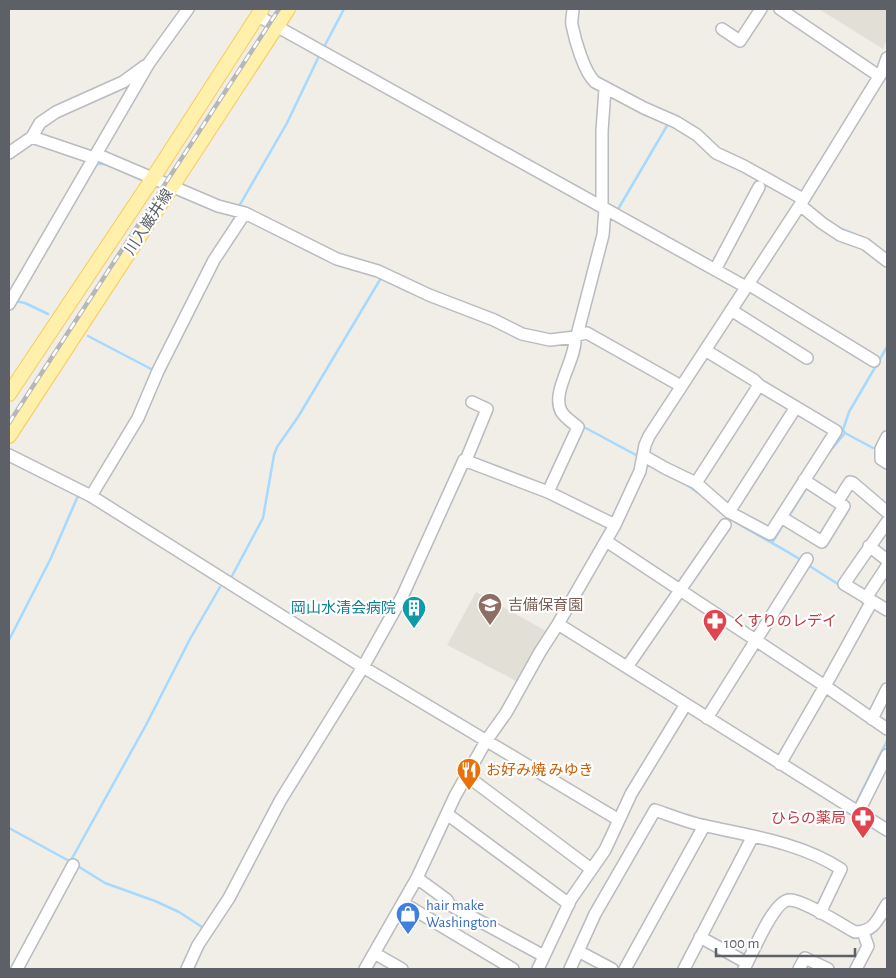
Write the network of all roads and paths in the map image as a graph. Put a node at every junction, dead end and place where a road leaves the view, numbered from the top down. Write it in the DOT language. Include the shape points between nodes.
graph roads {
  1 [pos="188,9"];
  2 [pos="288,9"];
  3 [pos="573,9"];
  4 [pos="761,9"];
  5 [pos="780,9"];
  6 [pos="260,12"];
  7 [pos="276,27"];
  8 [pos="722,29"];
  9 [pos="887,58"];
  10 [pos="149,63"];
  11 [pos="883,75"];
  12 [pos="605,91"];
  13 [pos="32,137"];
  14 [pos="9,153"];
  15 [pos="95,156"];
  16 [pos="153,178"];
  17 [pos="173,186"];
  18 [pos="759,187"];
  19 [pos="802,202"];
  20 [pos="609,211"];
  21 [pos="241,213"];
  22 [pos="887,261"];
  23 [pos="715,270"];
  24 [pos="747,286"];
  25 [pos="9,304"];
  26 [pos="731,310"];
  27 [pos="577,337"];
  28 [pos="705,350"];
  29 [pos="807,358"];
  30 [pos="874,361"];
  31 [pos="759,385"];
  32 [pos="681,386"];
  33 [pos="9,394"];
  34 [pos="472,402"];
  35 [pos="796,407"];
  36 [pos="9,436"];
  37 [pos="887,437"];
  38 [pos="9,455"];
  39 [pos="644,456"];
  40 [pos="466,460"];
  41 [pos="887,463"];
  42 [pos="808,482"];
  43 [pos="696,483"];
  44 [pos="548,492"];
  45 [pos="86,493"];
  46 [pos="838,501"];
  47 [pos="729,512"];
  48 [pos="887,512"];
  49 [pos="785,519"];
  50 [pos="887,522"];
  51 [pos="615,525"];
  52 [pos="725,525"];
  53 [pos="606,541"];
  54 [pos="870,546"];
  55 [pos="887,560"];
  56 [pos="805,561"];
  57 [pos="887,566"];
  58 [pos="680,590"];
  59 [pos="869,600"];
  60 [pos="887,610"];
  61 [pos="558,624"];
  62 [pos="755,640"];
  63 [pos="363,667"];
  64 [pos="627,667"];
  65 [pos="825,686"];
  66 [pos="887,690"];
  67 [pos="686,704"];
  68 [pos="707,718"];
  69 [pos="872,718"];
  70 [pos="887,729"];
  71 [pos="486,741"];
  72 [pos="887,755"];
  73 [pos="780,764"];
  74 [pos="467,776"];
  75 [pos="858,812"];
  76 [pos="447,814"];
  77 [pos="619,820"];
  78 [pos="704,826"];
  79 [pos="887,830"];
  80 [pos="753,836"];
  81 [pos="73,865"];
  82 [pos="591,869"];
  83 [pos="417,878"];
  84 [pos="403,903"];
  85 [pos="569,904"];
  86 [pos="887,904"];
  87 [pos="820,913"];
  88 [pos="863,932"];
  89 [pos="700,937"];
  90 [pos="578,951"];
  91 [pos="374,953"];
  92 [pos="544,956"];
  93 [pos="746,966"];
  94 [pos="17,969"];
  95 [pos="187,969"];
  96 [pos="365,969"];
  97 [pos="402,969"];
  98 [pos="512,969"];
  99 [pos="538,969"];
  100 [pos="570,969"];
  101 [pos="612,969"];
  102 [pos="625,969"];
  103 [pos="684,969"];
  104 [pos="799,969"];
  105 [pos="828,969"];
  106 [pos="856,969"];
  1 -- 10 [label="street"];
  2 -- 7 [label="main road, 川入巌井線"];
  3 -- 12 [label="street" via="572,24 585,69"];
  4 -- 8 [label="street" via="740,41"];
  5 -- 11 [label="street"];
  6 -- 7 [label="street"];
  6 -- 16 [label="main road, 川入巌井線"];
  7 -- 17 [label="main road, 川入巌井線"];
  7 -- 20 [label="street"];
  9 -- 11 [label="street"];
  10 -- 13 [label="street" via="123,82 56,112 40,123"];
  10 -- 15 [label="street"];
  11 -- 19 [label="street"];
  12 -- 19 [label="street" via="676,122 697,135 716,153 744,166"];
  12 -- 20 [label="street" via="602,131"];
  13 -- 14 [label="street"];
  13 -- 15 [label="street"];
  15 -- 16 [label="street"];
  15 -- 25 [label="street"];
  16 -- 17 [label="street"];
  16 -- 33 [label="main road, 川入巌井線"];
  17 -- 21 [label="street"];
  17 -- 36 [label="main road, 川入巌井線"];
  18 -- 23 [label="street"];
  19 -- 22 [label="street" via="840,235 865,244"];
  19 -- 24 [label="street"];
  20 -- 23 [label="street"];
  20 -- 27 [label="street"];
  21 -- 27 [label="street" via="337,259 378,271 522,334 550,340"];
  21 -- 45 [label="street" via="214,260 138,418"];
  23 -- 24 [label="street"];
  24 -- 26 [label="street"];
  24 -- 30 [label="street"];
  26 -- 28 [label="street"];
  26 -- 29 [label="street"];
  27 -- 32 [label="street" via="587,333"];
  27 -- 44 [label="street" via="559,403 561,412 578,427"];
  28 -- 31 [label="street"];
  28 -- 32 [label="street"];
  31 -- 35 [label="street"];
  31 -- 43 [label="street"];
  32 -- 39 [label="street" via="649,436"];
  34 -- 40 [label="street" via="487,409"];
  35 -- 42 [label="street" via="836,431"];
  35 -- 47 [label="street"];
  37 -- 41 [label="street" via="880,449 880,459"];
  38 -- 45 [label="street"];
  39 -- 43 [label="street"];
  39 -- 51 [label="street"];
  40 -- 44 [label="street"];
  40 -- 63 [label="street" via="402,597"];
  42 -- 46 [label="street"];
  42 -- 49 [label="street"];
  43 -- 47 [label="street"];
  44 -- 51 [label="street"];
  45 -- 63 [label="street"];
  46 -- 48 [label="street" via="853,482"];
  46 -- 49 [label="street" via="844,506 822,542"];
  47 -- 49 [label="street" via="770,534"];
  50 -- 54 [label="street"];
  51 -- 53 [label="street"];
  52 -- 58 [label="street"];
  53 -- 58 [label="street"];
  53 -- 61 [label="street"];
  54 -- 55 [label="street"];
  54 -- 59 [label="street" via="844,584"];
  56 -- 62 [label="street"];
  57 -- 59 [label="street"];
  58 -- 62 [label="street"];
  58 -- 64 [label="street"];
  59 -- 60 [label="street"];
  59 -- 65 [label="street"];
  61 -- 64 [label="street"];
  61 -- 71 [label="street"];
  62 -- 65 [label="street"];
  62 -- 68 [label="street"];
  63 -- 71 [label="street"];
  63 -- 95 [label="street" via="280,801"];
  64 -- 67 [label="street"];
  65 -- 69 [label="street"];
  65 -- 73 [label="street"];
  66 -- 69 [label="street"];
  67 -- 68 [label="street"];
  67 -- 77 [label="street" via="631,794"];
  68 -- 73 [label="street"];
  69 -- 70 [label="street"];
  71 -- 74 [label="street"];
  71 -- 77 [label="street"];
  72 -- 75 [label="street"];
  73 -- 75 [label="street"];
  74 -- 76 [label="street"];
  74 -- 82 [label="street"];
  75 -- 79 [label="street"];
  76 -- 83 [label="street"];
  76 -- 85 [label="street"];
  77 -- 82 [label="street" via="605,850"];
  78 -- 80 [label="street"];
  78 -- 90 [label="street" via="655,810 595,914"];
  78 -- 102 [label="street"];
  80 -- 87 [label="street" via="806,852 841,869"];
  80 -- 89 [label="street"];
  81 -- 94 [label="street"];
  82 -- 85 [label="street"];
  83 -- 84 [label="street"];
  83 -- 92 [label="street" via="450,905"];
  84 -- 91 [label="street"];
  84 -- 98 [label="street"];
  85 -- 92 [label="street"];
  86 -- 88 [label="street" via="875,924"];
  87 -- 88 [label="street" via="855,932"];
  87 -- 93 [label="street" via="799,902 789,900 781,903"];
  88 -- 106 [label="street" via="868,946"];
  89 -- 93 [label="street"];
  89 -- 103 [label="street"];
  90 -- 100 [label="street"];
  90 -- 101 [label="street"];
  91 -- 96 [label="street"];
  91 -- 97 [label="street"];
  92 -- 99 [label="street"];
  104 -- 105 [label="street" via="805,958"];
}
